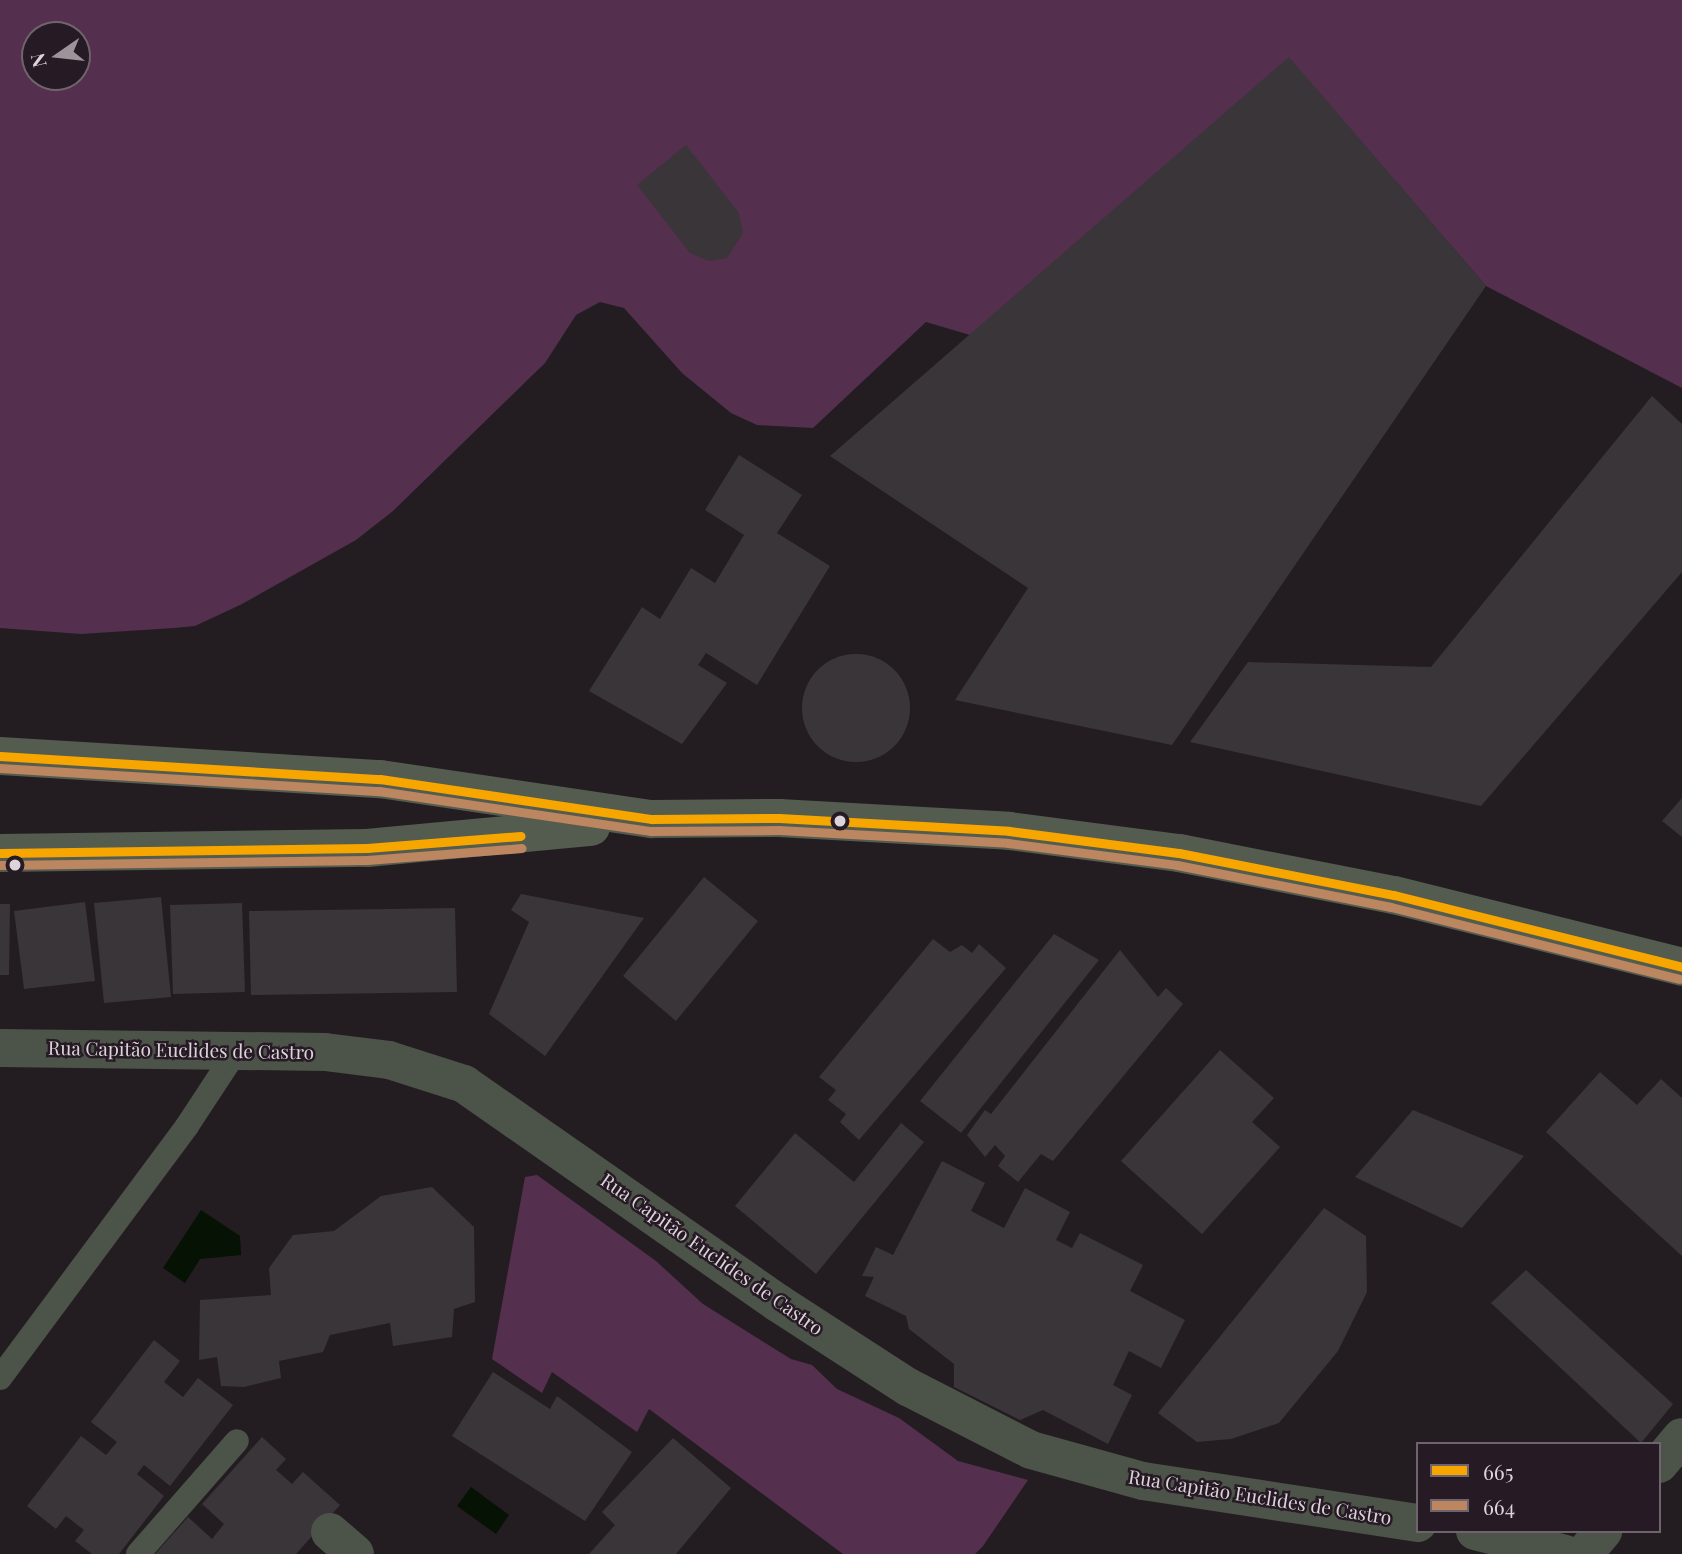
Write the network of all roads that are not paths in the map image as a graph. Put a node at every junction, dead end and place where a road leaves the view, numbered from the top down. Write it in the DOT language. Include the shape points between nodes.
graph roads {
  1 [pos="0,756"];
  2 [pos="652,819"];
  3 [pos="0,853"];
  4 [pos="1682,967"];
  5 [pos="0,1048"];
  6 [pos="234,1053"];
  7 [pos="0,1378"];
  8 [pos="1682,1437"];
  9 [pos="237,1441"];
  10 [pos="1661,1462"];
  11 [pos="1416,1522"];
  12 [pos="1483,1533"];
  13 [pos="1601,1533"];
  14 [pos="138,1554"];
  15 [pos="1565,1554"];
  16 [pos="1584,1554"];
  1 -- 2 [label="main road" via="380,779 525,804"];
  2 -- 3 [label="main road" via="459,843"];
  2 -- 4 [label="main road" via="779,818 1009,831 1179,853 1394,895"];
  5 -- 6 [label="street, Rua Capitão Euclides de Castro"];
  6 -- 7 [label="lane" via="187,1126"];
  6 -- 11 [label="street, Rua Capitão Euclides de Castro" via="325,1052 389,1060 464,1084 778,1303 908,1387 1031,1450 1143,1481"];
  8 -- 10 [label="street"];
  9 -- 14 [label="lane"];
  12 -- 15 [label="street"];
  13 -- 16 [label="street"];
}
